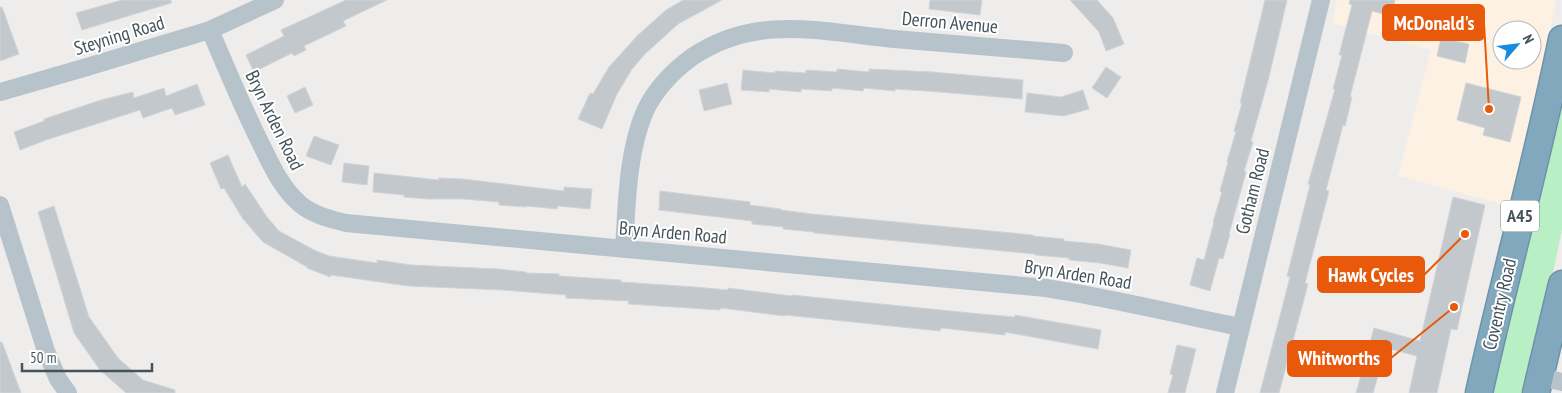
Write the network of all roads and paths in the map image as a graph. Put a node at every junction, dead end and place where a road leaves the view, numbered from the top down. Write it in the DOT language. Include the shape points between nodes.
graph roads {
  1 [pos="275,0"];
  2 [pos="1321,0"];
  3 [pos="210,30"];
  4 [pos="1562,39"];
  5 [pos="1064,53"];
  6 [pos="0,92"];
  7 [pos="0,205"];
  8 [pos="6,245"];
  9 [pos="624,249"];
  10 [pos="1562,284"];
  11 [pos="1240,327"];
  12 [pos="1546,384"];
  13 [pos="68,393"];
  14 [pos="1225,393"];
  15 [pos="1479,393"];
  1 -- 3 [label="street, Steyning Road"];
  2 -- 11 [label="street, Gotham Road"];
  3 -- 6 [label="street, Steyning Road"];
  3 -- 9 [label="street, Bryn Arden Road" via="275,173 301,206 326,218 346,222"];
  4 -- 15 [label="highway, Coventry Road / A45"];
  5 -- 9 [label="street, Derron Avenue" via="830,30 773,29 726,38 679,66 646,110 633,148"];
  7 -- 8 [label="street"];
  8 -- 13 [label="street" via="46,351"];
  9 -- 11 [label="street, Bryn Arden Road" via="1046,288 1089,294"];
  10 -- 12 [label="highway"];
  11 -- 14 [label="street, Gotham Road"];
}
